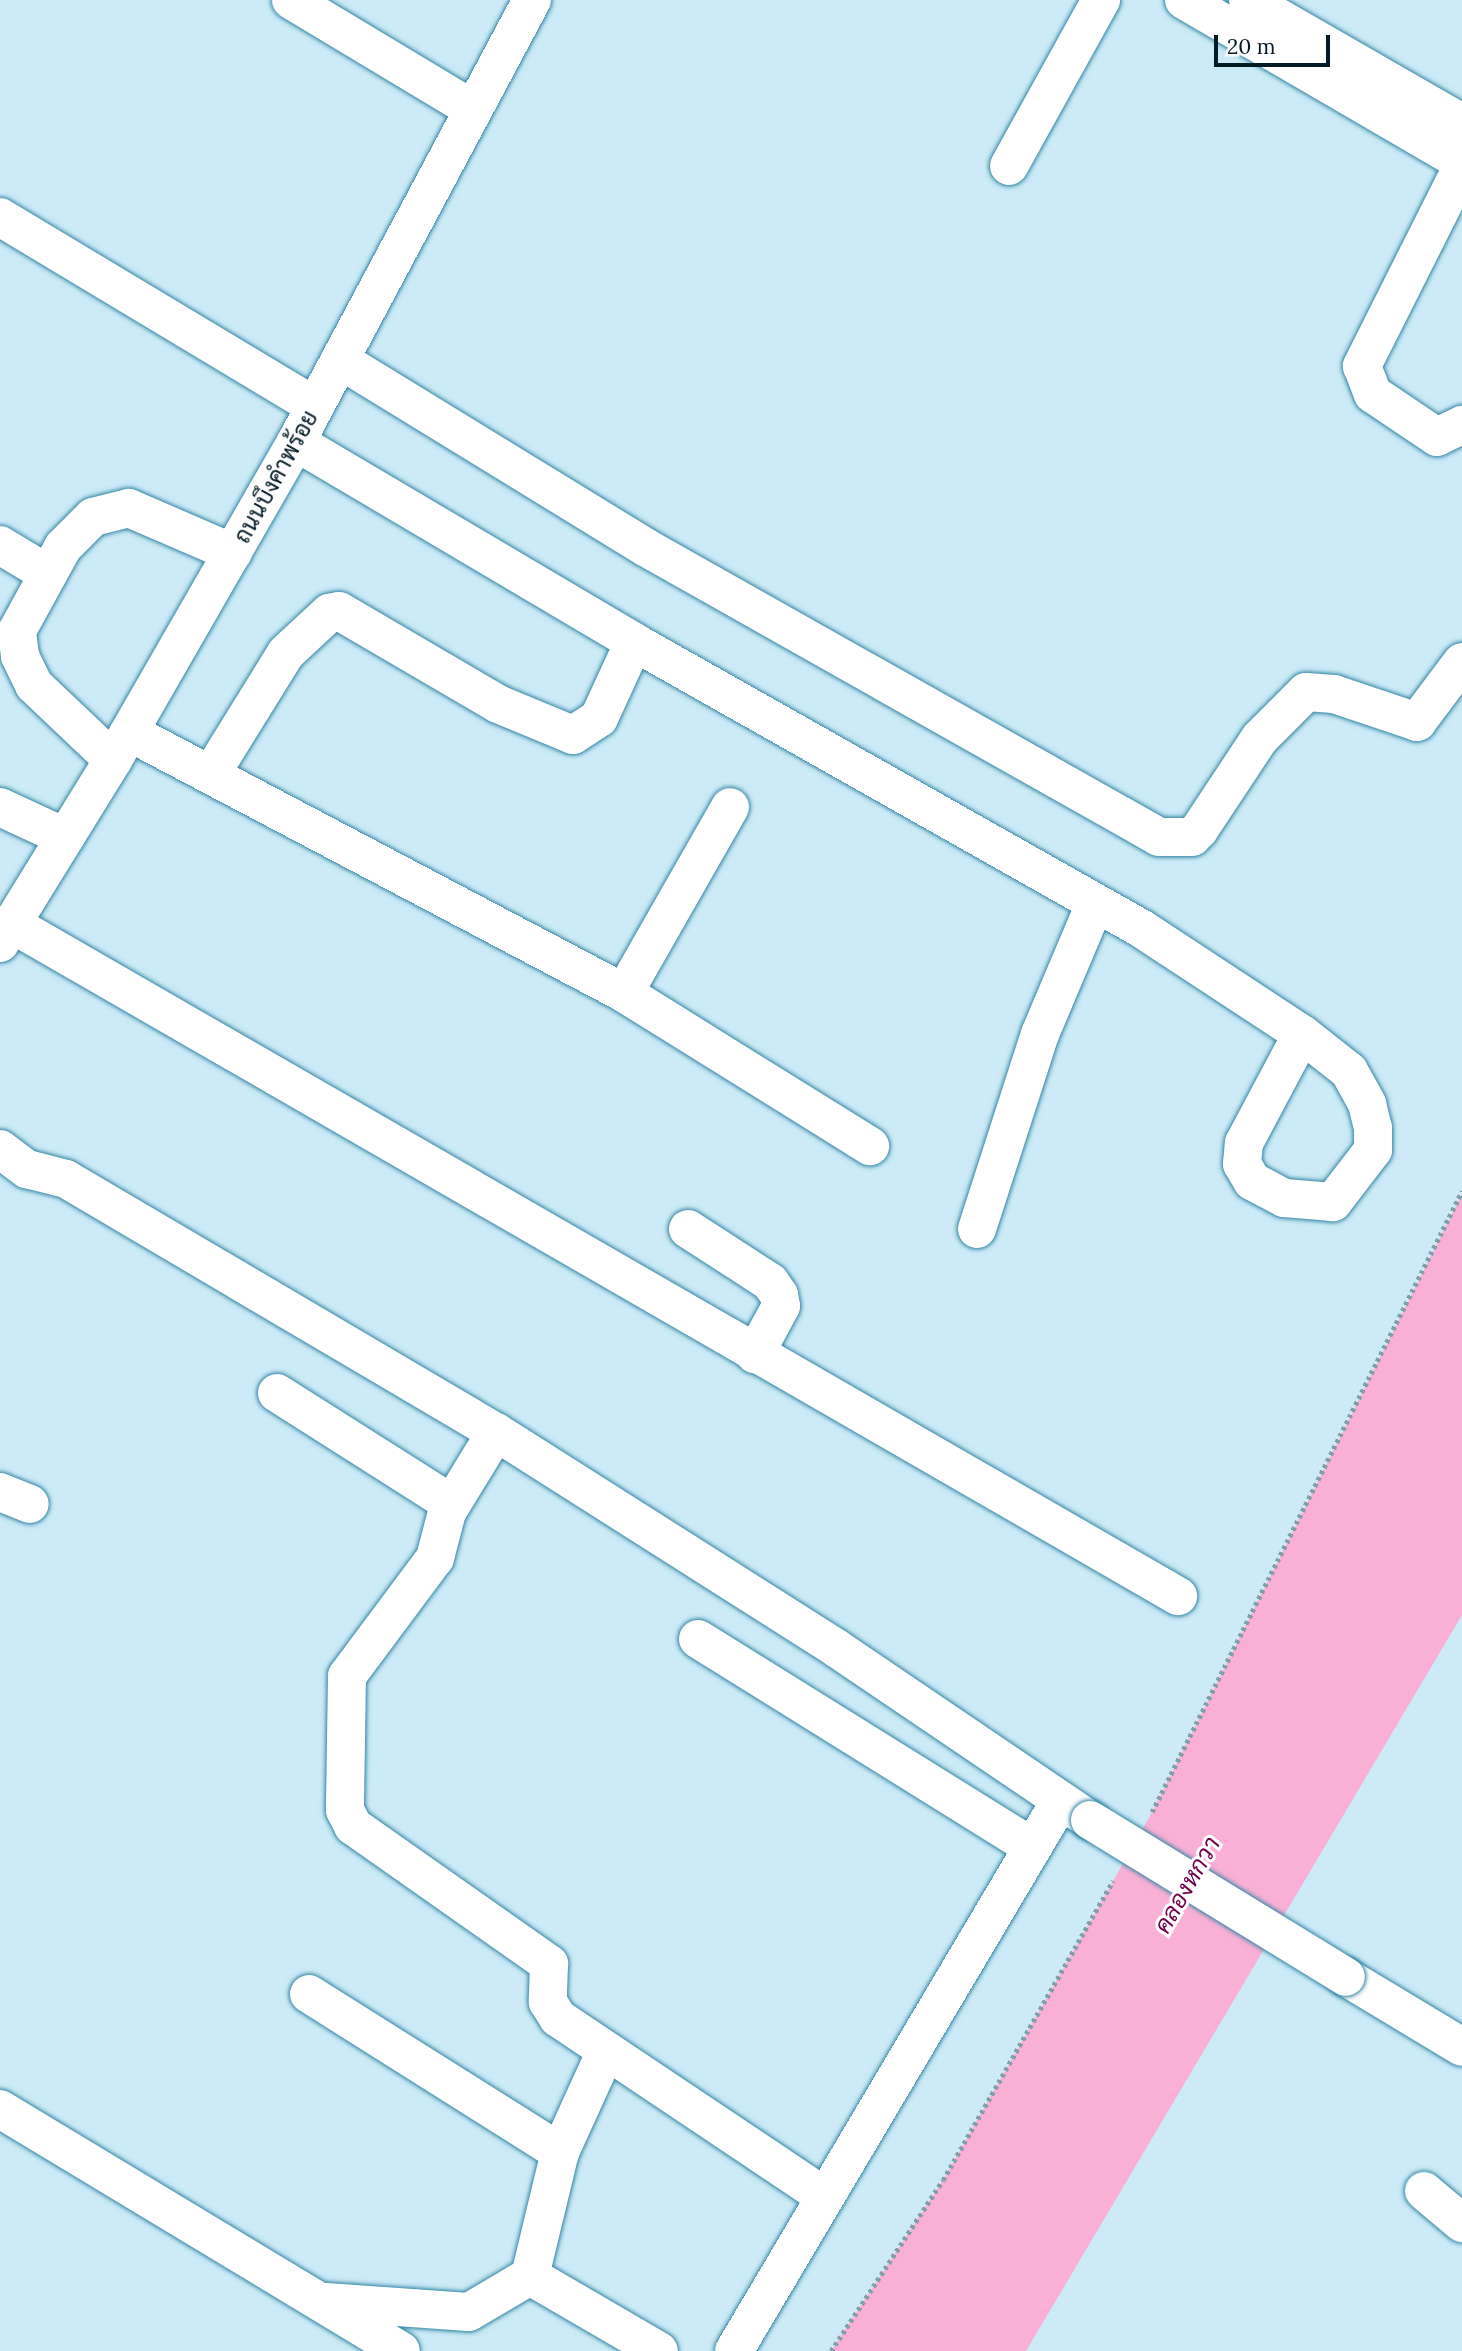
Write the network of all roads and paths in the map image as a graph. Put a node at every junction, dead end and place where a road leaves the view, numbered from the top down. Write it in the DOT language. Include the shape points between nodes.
graph roads {
  1 [pos="291,0"];
  2 [pos="532,0"];
  3 [pos="1101,0"];
  4 [pos="1184,0"];
  5 [pos="1248,0"];
  6 [pos="471,108"];
  7 [pos="1462,123"];
  8 [pos="1462,165"];
  9 [pos="1009,166"];
  10 [pos="0,217"];
  11 [pos="340,360"];
  12 [pos="316,406"];
  13 [pos="1462,425"];
  14 [pos="296,442"];
  15 [pos="0,545"];
  16 [pos="233,553"];
  17 [pos="48,574"];
  18 [pos="634,642"];
  19 [pos="1462,662"];
  20 [pos="121,746"];
  21 [pos="211,774"];
  22 [pos="0,807"];
  23 [pos="730,807"];
  24 [pos="65,837"];
  25 [pos="1095,904"];
  26 [pos="6,934"];
  27 [pos="624,993"];
  28 [pos="1302,1034"];
  29 [pos="870,1146"];
  30 [pos="9,1164"];
  31 [pos="1462,1191"];
  32 [pos="688,1229"];
  33 [pos="977,1229"];
  34 [pos="755,1354"];
  35 [pos="276,1393"];
  36 [pos="496,1432"];
  37 [pos="452,1504"];
  38 [pos="1178,1596"];
  39 [pos="698,1639"];
  40 [pos="1075,1812"];
  41 [pos="1150,1816"];
  42 [pos="1031,1846"];
  43 [pos="1115,1877"];
  44 [pos="309,1994"];
  45 [pos="1462,2047"];
  46 [pos="606,2051"];
  47 [pos="0,2109"];
  48 [pos="560,2152"];
  49 [pos="1424,2190"];
  50 [pos="824,2196"];
  51 [pos="1462,2223"];
  52 [pos="530,2276"];
  53 [pos="319,2302"];
  54 [pos="401,2351"];
  55 [pos="659,2351"];
  56 [pos="734,2351"];
  57 [pos="831,2351"];
  1 -- 6 [label="street"];
  2 -- 6 [label="street, ถนนบึงคำพร้อย"];
  3 -- 9 [label="street"];
  4 -- 8 [label="street"];
  5 -- 7 [label="street"];
  6 -- 11 [label="street, ถนนบึงคำพร้อย"];
  8 -- 13 [label="street" via="1362,366 1373,394 1437,437"];
  10 -- 12 [label="street"];
  11 -- 12 [label="street, ถนนบึงคำพร้อย"];
  11 -- 19 [label="street" via="657,554 1159,837 1192,837 1260,738 1307,692 1335,694 1417,722"];
  12 -- 14 [label="street, ถนนบึงคำพร้อย"];
  14 -- 16 [label="street, ถนนบึงคำพร้อย"];
  14 -- 18 [label="street"];
  15 -- 17 [label="street"];
  16 -- 17 [label="street" via="129,508 93,517 63,547"];
  16 -- 20 [label="street, ถนนบึงคำพร้อย"];
  17 -- 20 [label="street" via="17,631 20,656 34,685"];
  18 -- 21 [label="street" via="599,718 573,735 498,704 339,611 329,613 286,653"];
  18 -- 25 [label="street"];
  20 -- 21 [label="street"];
  20 -- 24 [label="street, ถนนบึงคำพร้อย"];
  21 -- 27 [label="street"];
  22 -- 24 [label="street"];
  23 -- 27 [label="street"];
  24 -- 26 [label="street, ถนนบึงคำพร้อย"];
  25 -- 28 [label="street"];
  25 -- 33 [label="street" via="1040,1034"];
  26 -- 34 [label="street" via="470,1184"];
  27 -- 29 [label="street"];
  30 -- 36 [label="street" via="66,1180"];
  31 -- 41 [label="path"];
  32 -- 34 [label="street" via="770,1282 779,1295 781,1306"];
  34 -- 38 [label="street"];
  35 -- 37 [label="street"];
  36 -- 37 [label="street"];
  36 -- 40 [label="street" via="836,1648"];
  37 -- 46 [label="street" via="435,1558 347,1676 345,1810 353,1826 549,1964 550,2010"];
  39 -- 42 [label="street"];
  40 -- 42 [label="street"];
  40 -- 45 [label="street, bridge"];
  42 -- 50 [label="street"];
  43 -- 57 [label="path" via="943,2179"];
  44 -- 48 [label="street"];
  46 -- 48 [label="street"];
  46 -- 50 [label="street"];
  47 -- 53 [label="street"];
  48 -- 52 [label="street"];
  49 -- 51 [label="street"];
  50 -- 56 [label="street"];
  52 -- 53 [label="street" via="469,2312"];
  52 -- 55 [label="street"];
  53 -- 54 [label="street"];
}
